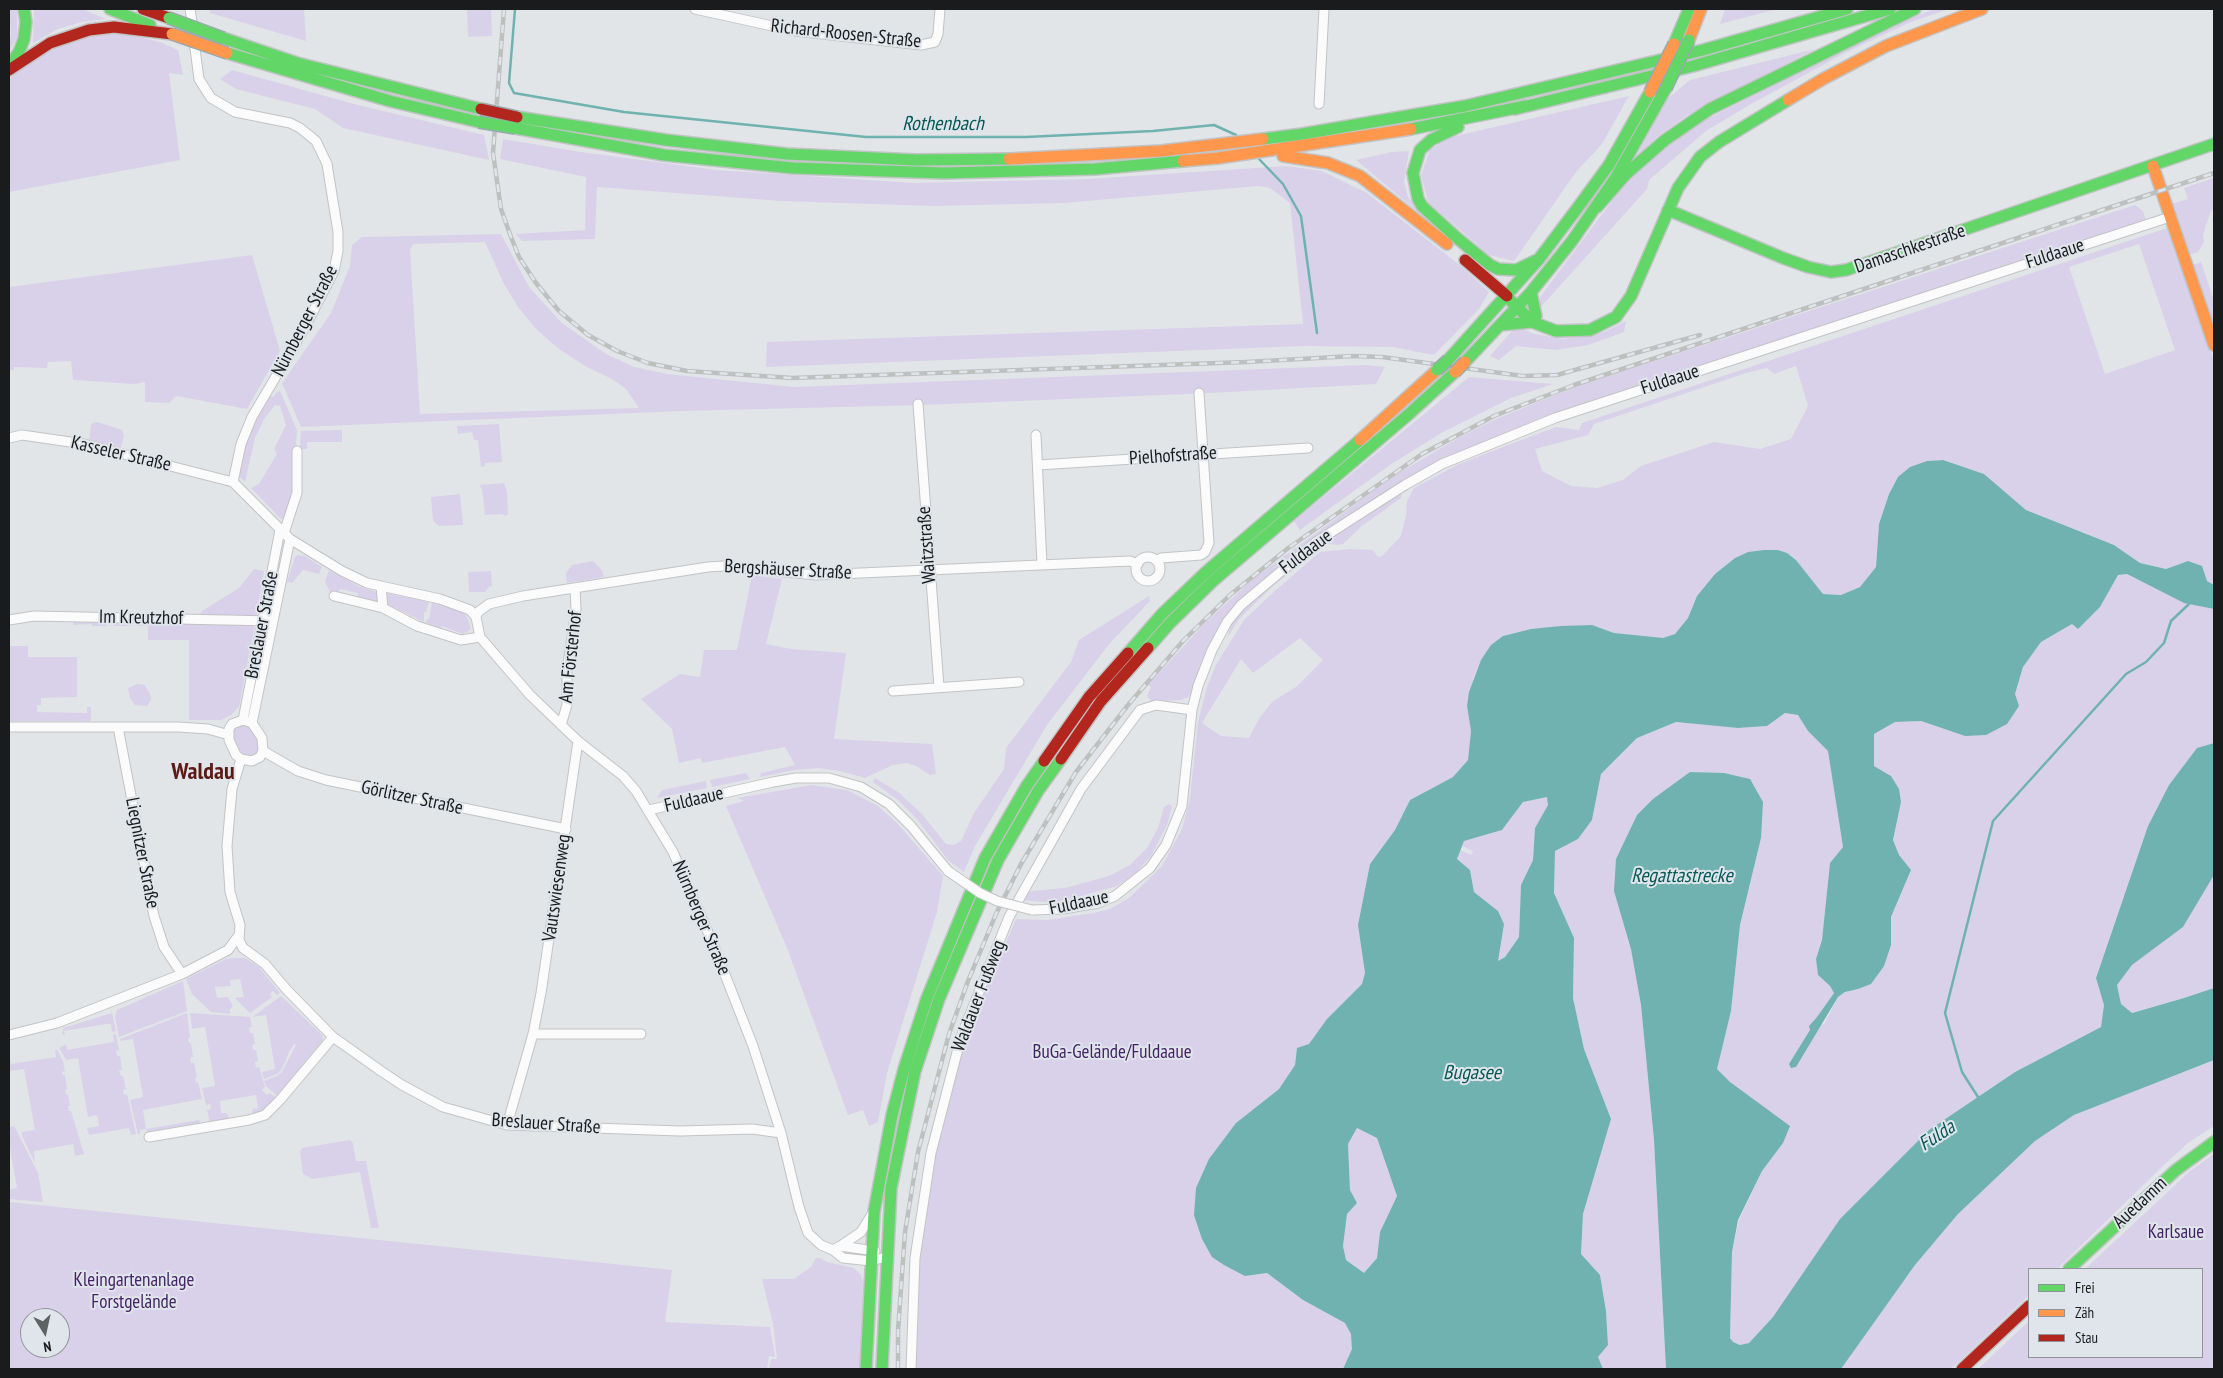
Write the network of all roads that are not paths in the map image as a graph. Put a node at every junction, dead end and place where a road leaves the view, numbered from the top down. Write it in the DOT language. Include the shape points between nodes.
graph roads {
  1 [pos="24,9"];
  2 [pos="110,9"];
  3 [pos="143,9"];
  4 [pos="190,9"];
  5 [pos="695,9"];
  6 [pos="940,9"];
  7 [pos="1324,9"];
  8 [pos="1688,9"];
  9 [pos="1701,9"];
  10 [pos="1845,9"];
  11 [pos="1890,9"];
  12 [pos="1915,9"];
  13 [pos="1982,9"];
  14 [pos="172,34"];
  15 [pos="9,68"];
  16 [pos="1319,104"];
  17 [pos="1526,106"];
  18 [pos="516,123"];
  19 [pos="2214,144"];
  20 [pos="1253,154"];
  21 [pos="2153,166"];
  22 [pos="1597,207"];
  23 [pos="1668,210"];
  24 [pos="2170,217"];
  25 [pos="1539,259"];
  26 [pos="1531,292"];
  27 [pos="1507,296"];
  28 [pos="1518,306"];
  29 [pos="1534,319"];
  30 [pos="1501,325"];
  31 [pos="2214,345"];
  32 [pos="1199,393"];
  33 [pos="918,404"];
  34 [pos="1036,435"];
  35 [pos="9,438"];
  36 [pos="1308,448"];
  37 [pos="297,451"];
  38 [pos="1204,454"];
  39 [pos="1038,465"];
  40 [pos="233,482"];
  41 [pos="285,534"];
  42 [pos="1158,562"];
  43 [pos="1138,564"];
  44 [pos="1042,565"];
  45 [pos="929,571"];
  46 [pos="381,586"];
  47 [pos="575,588"];
  48 [pos="334,596"];
  49 [pos="382,608"];
  50 [pos="476,617"];
  51 [pos="9,620"];
  52 [pos="268,621"];
  53 [pos="480,637"];
  54 [pos="1019,682"];
  55 [pos="939,687"];
  56 [pos="893,691"];
  57 [pos="1192,710"];
  58 [pos="248,722"];
  59 [pos="561,725"];
  60 [pos="9,727"];
  61 [pos="118,727"];
  62 [pos="228,735"];
  63 [pos="578,741"];
  64 [pos="262,751"];
  65 [pos="241,759"];
  66 [pos="649,810"];
  67 [pos="566,829"];
  68 [pos="239,935"];
  69 [pos="228,950"];
  70 [pos="245,952"];
  71 [pos="182,974"];
  72 [pos="533,1034"];
  73 [pos="641,1034"];
  74 [pos="9,1035"];
  75 [pos="333,1037"];
  76 [pos="508,1125"];
  77 [pos="781,1133"];
  78 [pos="150,1137"];
  79 [pos="2214,1142"];
  80 [pos="874,1212"];
  81 [pos="837,1248"];
  82 [pos="871,1256"];
  83 [pos="886,1257"];
  84 [pos="2070,1268"];
  85 [pos="2028,1307"];
  86 [pos="866,1369"];
  87 [pos="882,1369"];
  88 [pos="911,1369"];
  89 [pos="1962,1369"];
  1 -- 15 [label="main road" via="24,39"];
  2 -- 14 [label="main road"];
  3 -- 18 [label="main road, bridge" via="297,63 481,109"];
  4 -- 40 [label="street, Nürnberger Straße" via="198,70 205,92 235,112 281,120 313,136 327,164 338,232 334,271 252,417 241,444"];
  5 -- 6 [label="street, Richard-Roosen-Straße" via="795,31 921,45 935,42"];
  7 -- 16 [label="street"];
  8 -- 25 [label="main road, bridge" via="1650,92 1609,165"];
  9 -- 22 [label="main road, bridge" via="1666,88"];
  10 -- 18 [label="main road" via="1703,50 1551,88 1385,121 1245,142 1093,156 916,160 787,154"];
  11 -- 17 [label="main road" via="1693,66"];
  12 -- 22 [label="main road" via="1710,110 1664,140 1626,174"];
  13 -- 23 [label="main road" via="1886,46 1823,79 1719,142 1688,171"];
  14 -- 15 [label="main road" via="114,28 89,30 50,43"];
  14 -- 18 [label="main road, bridge" via="390,101 479,122"];
  17 -- 20 [label="main road" via="1387,134"];
  17 -- 25 [label="main road" via="1458,126 1431,140 1420,150 1413,173 1418,199 1431,216 1490,265 1510,271"];
  18 -- 20 [label="main road" via="664,155 793,168 883,172 1095,169"];
  19 -- 21 [label="main road, Damaschkestraße"];
  20 -- 27 [label="main road" via="1312,159 1360,176 1399,204"];
  21 -- 23 [label="main road, Damaschkestraße" via="1846,270 1831,272 1783,258"];
  21 -- 24 [label="main road"];
  22 -- 26 [label="main road"];
  23 -- 29 [label="main road" via="1631,296 1607,323 1576,332"];
  24 -- 31 [label="main road"];
  24 -- 57 [label="street, Fuldaaue" via="1555,418 1442,464 1316,542 1240,605 1218,635"];
  25 -- 27 [label="main road"];
  26 -- 28 [label="main road"];
  26 -- 29 [label="main road"];
  27 -- 28 [label="main road"];
  27 -- 80 [label="main road, bridge" via="1448,360 1162,614 1089,696 1026,786 985,858 927,998 892,1115"];
  28 -- 29 [label="main road"];
  28 -- 30 [label="main road"];
  29 -- 30 [label="main road"];
  30 -- 83 [label="main road, bridge" via="1409,414 1213,581 1170,623 1101,701 1038,791 998,860 939,1000 915,1071 891,1188"];
  32 -- 38 [label="street"];
  33 -- 45 [label="street, Waitzstraße"];
  34 -- 39 [label="street"];
  35 -- 40 [label="street, Kasseler Straße" via="22,435 84,444"];
  36 -- 38 [label="street, Pielhofstraße"];
  37 -- 41 [label="street" via="296,493"];
  38 -- 39 [label="street, Pielhofstraße"];
  38 -- 42 [label="street" via="1208,548 1196,557 1161,558"];
  39 -- 44 [label="street"];
  40 -- 41 [label="street"];
  41 -- 46 [label="street" via="342,571"];
  41 -- 52 [label="street, Breslauer Straße"];
  42 -- 43 [label="street, Bergshäuser Straße" via="1147,558"];
  42 -- 43 [label="street" via="1159,575 1151,581 1140,578"];
  43 -- 44 [label="street, Bergshäuser Straße" via="1130,560"];
  44 -- 45 [label="street, Bergshäuser Straße"];
  45 -- 47 [label="street, Bergshäuser Straße" via="816,575 723,566"];
  45 -- 55 [label="street, Waitzstraße"];
  46 -- 49 [label="street"];
  46 -- 50 [label="street" via="452,602 470,610"];
  47 -- 50 [label="street, Bergshäuser Straße" via="498,602 483,608"];
  47 -- 59 [label="street, Am Försterhof" via="576,610 567,671 568,705"];
  48 -- 49 [label="street"];
  49 -- 53 [label="street" via="417,626 461,640"];
  50 -- 53 [label="street, Nürnberger Straße"];
  51 -- 52 [label="street, Im Kreutzhof" via="34,616"];
  52 -- 58 [label="street, Breslauer Straße"];
  53 -- 59 [label="street, Nürnberger Straße"];
  54 -- 55 [label="street"];
  55 -- 56 [label="street"];
  57 -- 66 [label="street, Fuldaaue, bridge" via="1182,806 1166,845 1150,868 1115,896 1063,910 1032,910 980,893 948,870 889,804 861,787 829,778 773,782"];
  57 -- 88 [label="street, Waldauer Fußweg" via="1156,705 1140,710 1082,789 1009,917 961,1038 931,1153 915,1258"];
  58 -- 62 [label="street" via="232,724"];
  58 -- 64 [label="street" via="262,738"];
  59 -- 63 [label="street, Nürnberger Straße"];
  60 -- 61 [label="street"];
  61 -- 62 [label="street" via="200,728"];
  61 -- 71 [label="street, Liegnitzer Straße" via="154,916 164,947"];
  62 -- 65 [label="street"];
  63 -- 66 [label="street, Nürnberger Straße" via="624,776"];
  63 -- 67 [label="street, Vautswiesenweg"];
  64 -- 65 [label="street" via="256,760"];
  64 -- 67 [label="street, Görlitzer Straße" via="298,771 326,780"];
  65 -- 68 [label="street" via="232,789 227,846 230,892 240,926"];
  66 -- 77 [label="street, Nürnberger Straße" via="673,852 713,944 753,1046"];
  67 -- 72 [label="street, Vautswiesenweg"];
  68 -- 69 [label="street"];
  68 -- 70 [label="street"];
  69 -- 70 [label="street"];
  69 -- 71 [label="street"];
  70 -- 75 [label="street, Breslauer Straße" via="265,964"];
  71 -- 74 [label="street" via="57,1023"];
  72 -- 73 [label="street"];
  72 -- 76 [label="street, Vautswiesenweg"];
  75 -- 76 [label="street, Breslauer Straße" via="402,1085 442,1107"];
  75 -- 78 [label="street" via="265,1115"];
  76 -- 77 [label="street, Breslauer Straße" via="680,1131 752,1129"];
  77 -- 81 [label="street, Nürnberger Straße" via="808,1233 821,1245"];
  79 -- 84 [label="main road, Auedamm" via="2176,1170"];
  80 -- 81 [label="street" via="860,1232"];
  80 -- 82 [label="main road"];
  81 -- 82 [label="street, Nürnberger Straße"];
  81 -- 82 [label="street, Nürnberger Straße" via="843,1258"];
  82 -- 83 [label="street, Nürnberger Straße"];
  82 -- 86 [label="main road"];
  83 -- 87 [label="main road"];
  85 -- 89 [label="main road"];
}
